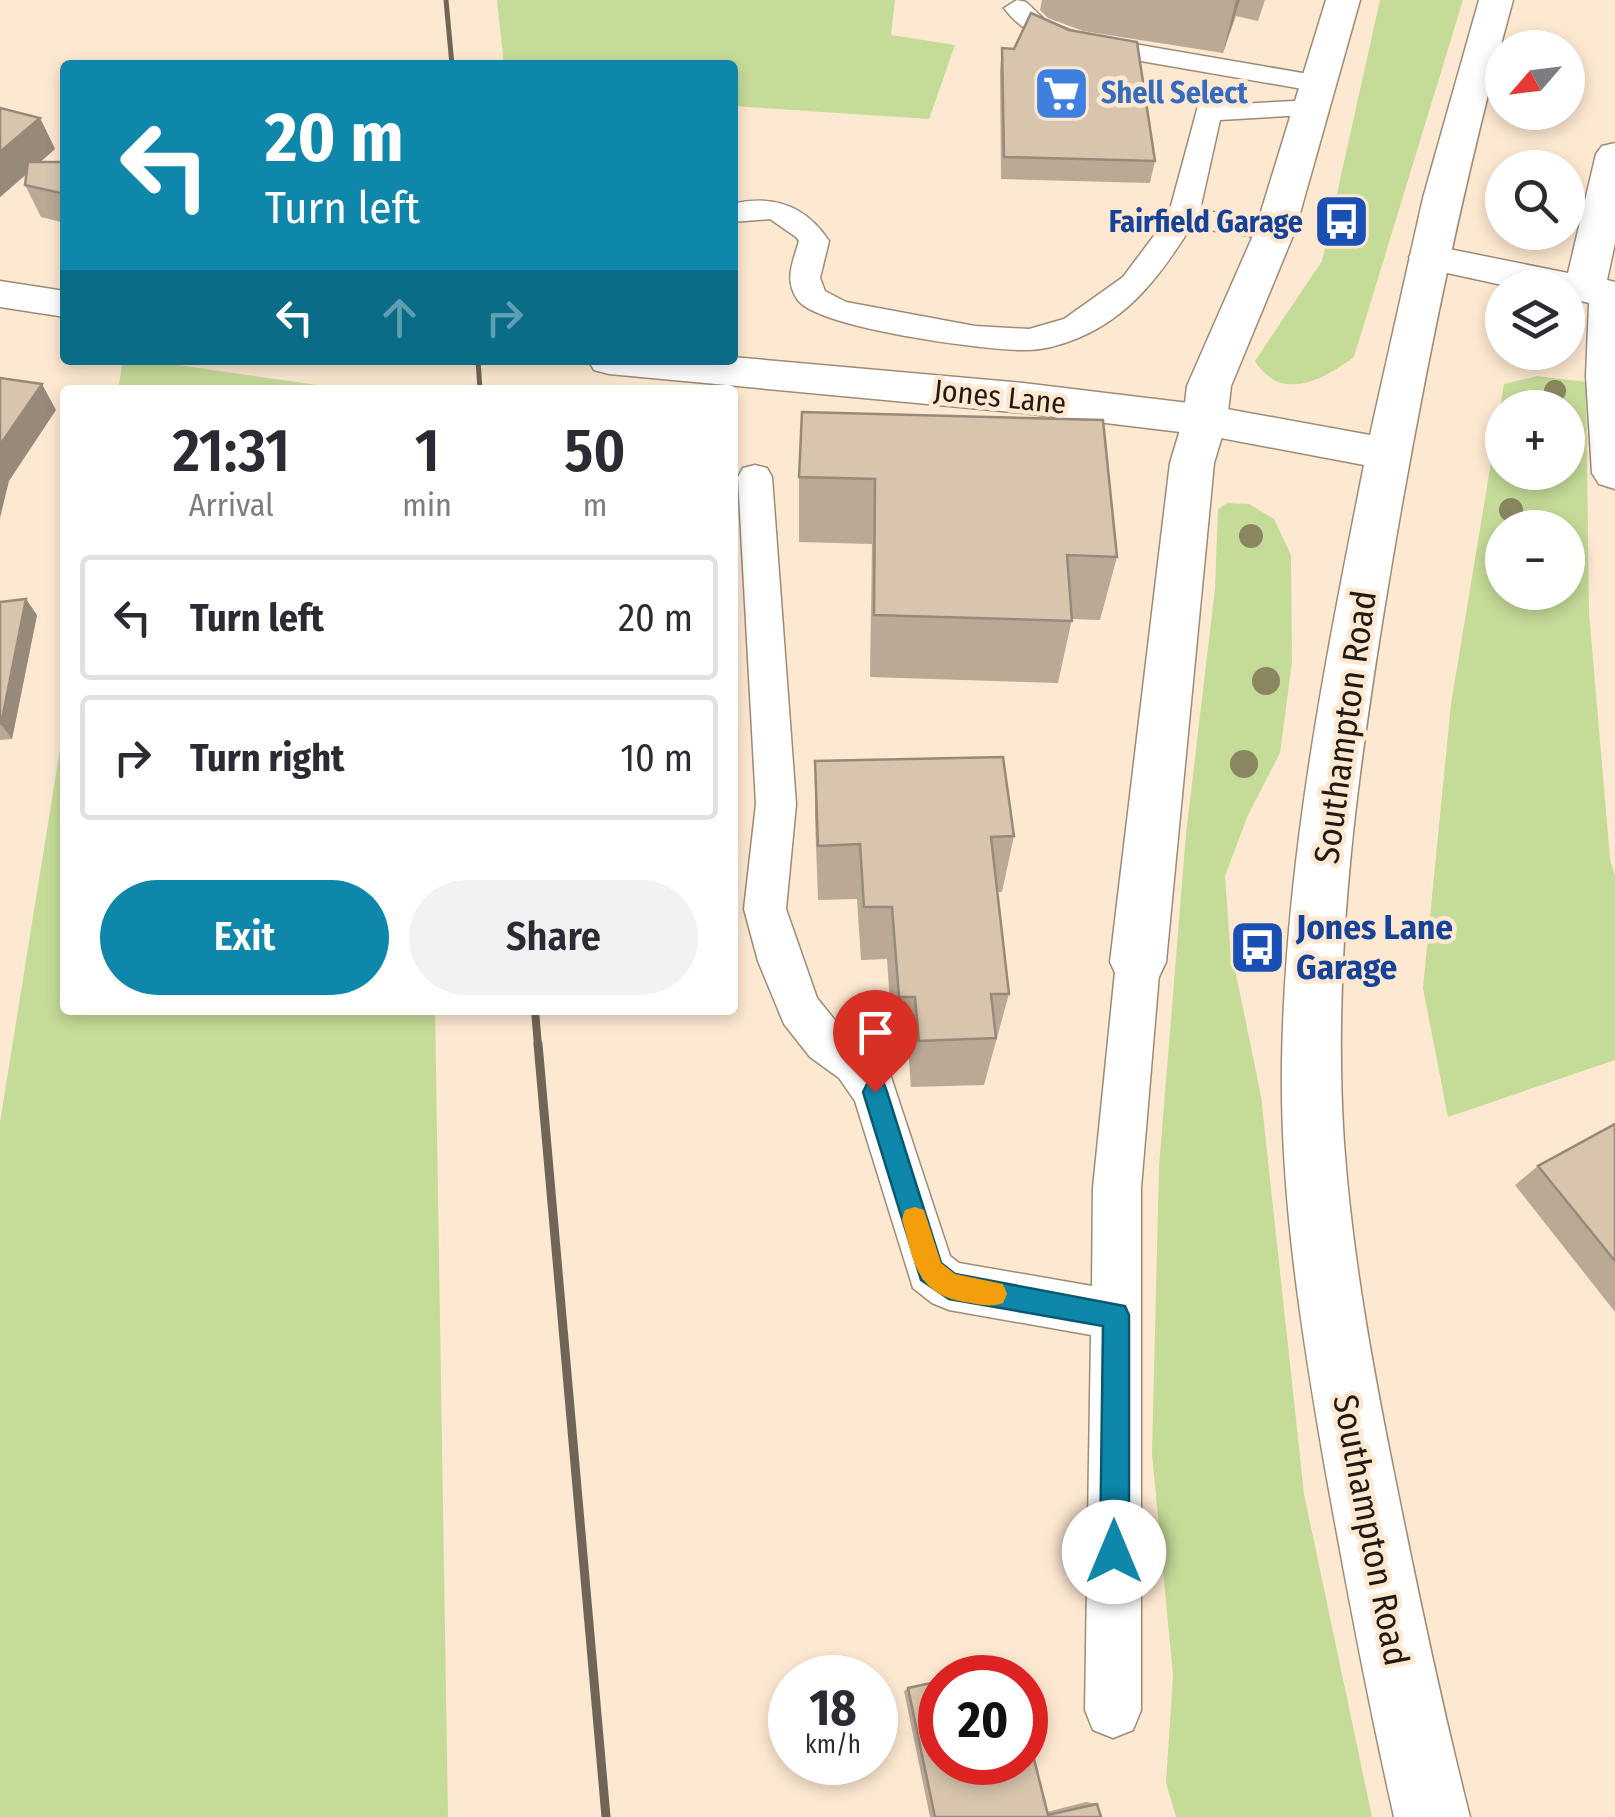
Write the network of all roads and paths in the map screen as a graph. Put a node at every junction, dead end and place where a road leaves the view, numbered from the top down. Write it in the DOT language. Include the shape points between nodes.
graph roads {
  1 [pos="1343,0"];
  2 [pos="1496,0"];
  3 [pos="1017,8"];
  4 [pos="1316,96"];
  5 [pos="1615,154"];
  6 [pos="738,211"];
  7 [pos="1183,217"];
  8 [pos="1275,232"];
  9 [pos="1430,257"];
  10 [pos="1603,293"];
  11 [pos="0,294"];
  12 [pos="60,303"];
  13 [pos="664,365"];
  14 [pos="1206,420"];
  15 [pos="1614,452"];
  16 [pos="1389,454"];
  17 [pos="756,477"];
  18 [pos="1138,962"];
  19 [pos="1116,1315"];
  20 [pos="1114,1710"];
  21 [pos="1432,1817"];
  1 -- 4 [label="street"];
  2 -- 9 [label="street, Southampton Road"];
  3 -- 4 [label="lane" via="1037,27 1076,42"];
  4 -- 7 [label="lane" via="1208,112"];
  4 -- 8 [label="street"];
  5 -- 10 [label="street"];
  6 -- 7 [label="lane" via="785,212 805,225 814,241 804,278 811,297 836,311 1012,340 1048,337 1112,304 1144,274"];
  7 -- 8 [label="lane"];
  8 -- 14 [label="street" via="1208,386"];
  9 -- 10 [label="street"];
  9 -- 16 [label="street, Southampton Road"];
  10 -- 15 [label="street"];
  11 -- 12 [label="street"];
  13 -- 14 [label="street, Jones Lane"];
  14 -- 16 [label="street, Jones Lane"];
  14 -- 18 [label="street" via="1192,463"];
  16 -- 21 [label="street, Southampton Road" via="1349,670 1315,954 1314,1141 1341,1374"];
  17 -- 19 [label="lane" via="776,804 765,909 800,1010 875,1092 930,1271 949,1286"];
  18 -- 19 [label="lane" via="1117,1188"];
  19 -- 20 [label="lane"];
}
